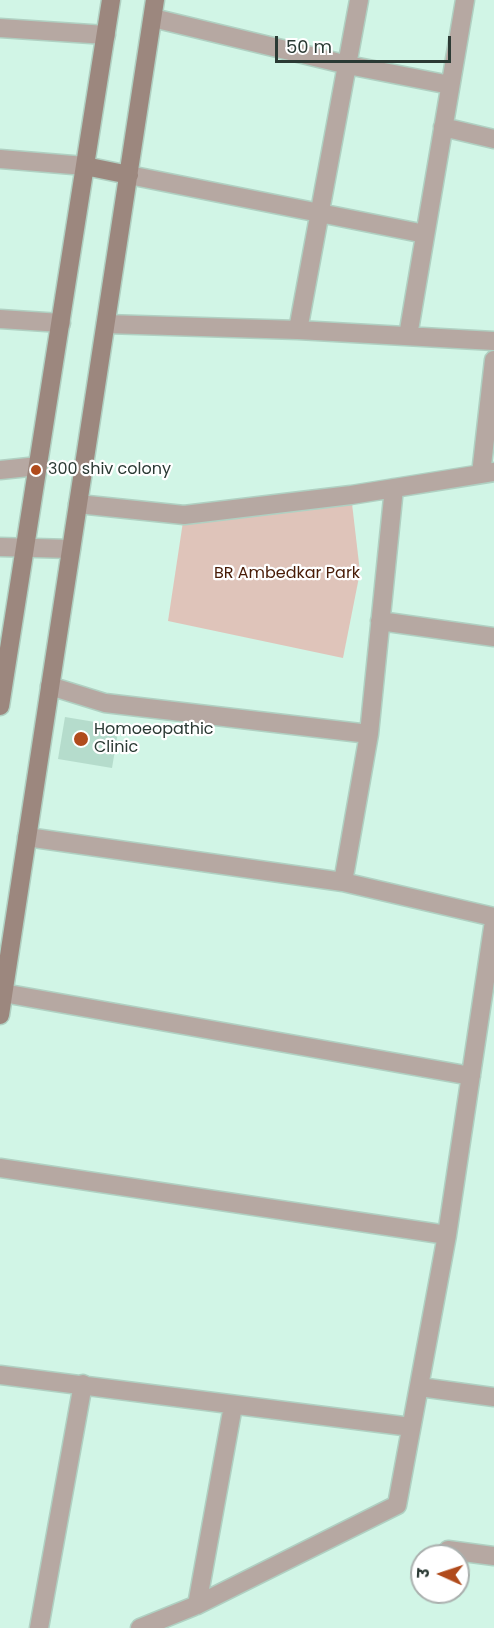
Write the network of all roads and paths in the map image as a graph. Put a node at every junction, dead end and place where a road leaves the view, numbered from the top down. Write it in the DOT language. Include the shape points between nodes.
graph roads {
  1 [pos="111,0"];
  2 [pos="359,0"];
  3 [pos="465,0"];
  4 [pos="154,9"];
  5 [pos="0,28"];
  6 [pos="106,36"];
  7 [pos="348,65"];
  8 [pos="450,85"];
  9 [pos="443,127"];
  10 [pos="494,139"];
  11 [pos="0,159"];
  12 [pos="85,166"];
  13 [pos="129,175"];
  14 [pos="321,213"];
  15 [pos="425,234"];
  16 [pos="0,319"];
  17 [pos="61,323"];
  18 [pos="106,324"];
  19 [pos="298,330"];
  20 [pos="408,336"];
  21 [pos="494,341"];
  22 [pos="494,360"];
  23 [pos="38,466"];
  24 [pos="0,470"];
  25 [pos="487,473"];
  26 [pos="394,488"];
  27 [pos="78,504"];
  28 [pos="25,546"];
  29 [pos="0,547"];
  30 [pos="71,549"];
  31 [pos="380,621"];
  32 [pos="494,637"];
  33 [pos="50,686"];
  34 [pos="0,706"];
  35 [pos="369,734"];
  36 [pos="27,837"];
  37 [pos="343,882"];
  38 [pos="494,919"];
  39 [pos="3,993"];
  40 [pos="0,1015"];
  41 [pos="471,1076"];
  42 [pos="0,1168"];
  43 [pos="447,1235"];
  44 [pos="0,1375"];
  45 [pos="83,1384"];
  46 [pos="420,1387"];
  47 [pos="494,1397"];
  48 [pos="233,1406"];
  49 [pos="411,1427"];
  50 [pos="470,1553"];
  51 [pos="494,1556"];
  52 [pos="197,1605"];
  53 [pos="39,1628"];
  54 [pos="140,1628"];
  1 -- 6 [label="street"];
  2 -- 7 [label="street"];
  3 -- 8 [label="street"];
  4 -- 7 [label="street"];
  4 -- 13 [label="street"];
  5 -- 6 [label="street"];
  6 -- 12 [label="street"];
  7 -- 8 [label="street"];
  7 -- 14 [label="street"];
  8 -- 9 [label="street"];
  9 -- 10 [label="street"];
  9 -- 15 [label="street"];
  11 -- 12 [label="street"];
  12 -- 13 [label="street"];
  12 -- 17 [label="street"];
  13 -- 14 [label="street"];
  13 -- 18 [label="street"];
  14 -- 15 [label="street"];
  14 -- 19 [label="street"];
  15 -- 20 [label="street"];
  16 -- 17 [label="street"];
  17 -- 23 [label="street"];
  18 -- 19 [label="street"];
  18 -- 27 [label="street"];
  19 -- 20 [label="street"];
  20 -- 21 [label="street"];
  22 -- 25 [label="street"];
  23 -- 24 [label="street"];
  23 -- 28 [label="street"];
  25 -- 26 [label="street"];
  26 -- 27 [label="street" via="184,515"];
  26 -- 31 [label="street"];
  27 -- 30 [label="street"];
  28 -- 29 [label="street"];
  28 -- 30 [label="street"];
  28 -- 34 [label="street"];
  30 -- 33 [label="street"];
  31 -- 32 [label="street"];
  31 -- 35 [label="street"];
  33 -- 35 [label="street" via="105,703"];
  33 -- 36 [label="street"];
  35 -- 37 [label="street"];
  36 -- 37 [label="street"];
  36 -- 39 [label="street"];
  37 -- 38 [label="street"];
  38 -- 41 [label="street"];
  39 -- 40 [label="street"];
  39 -- 41 [label="street"];
  41 -- 43 [label="street"];
  42 -- 43 [label="street"];
  43 -- 46 [label="street"];
  44 -- 45 [label="street"];
  45 -- 48 [label="street"];
  45 -- 53 [label="street"];
  46 -- 47 [label="street"];
  46 -- 49 [label="street"];
  48 -- 49 [label="street"];
  48 -- 52 [label="street"];
  49 -- 52 [label="street" via="397,1505"];
  50 -- 51 [label="street"];
  52 -- 54 [label="street"];
}
